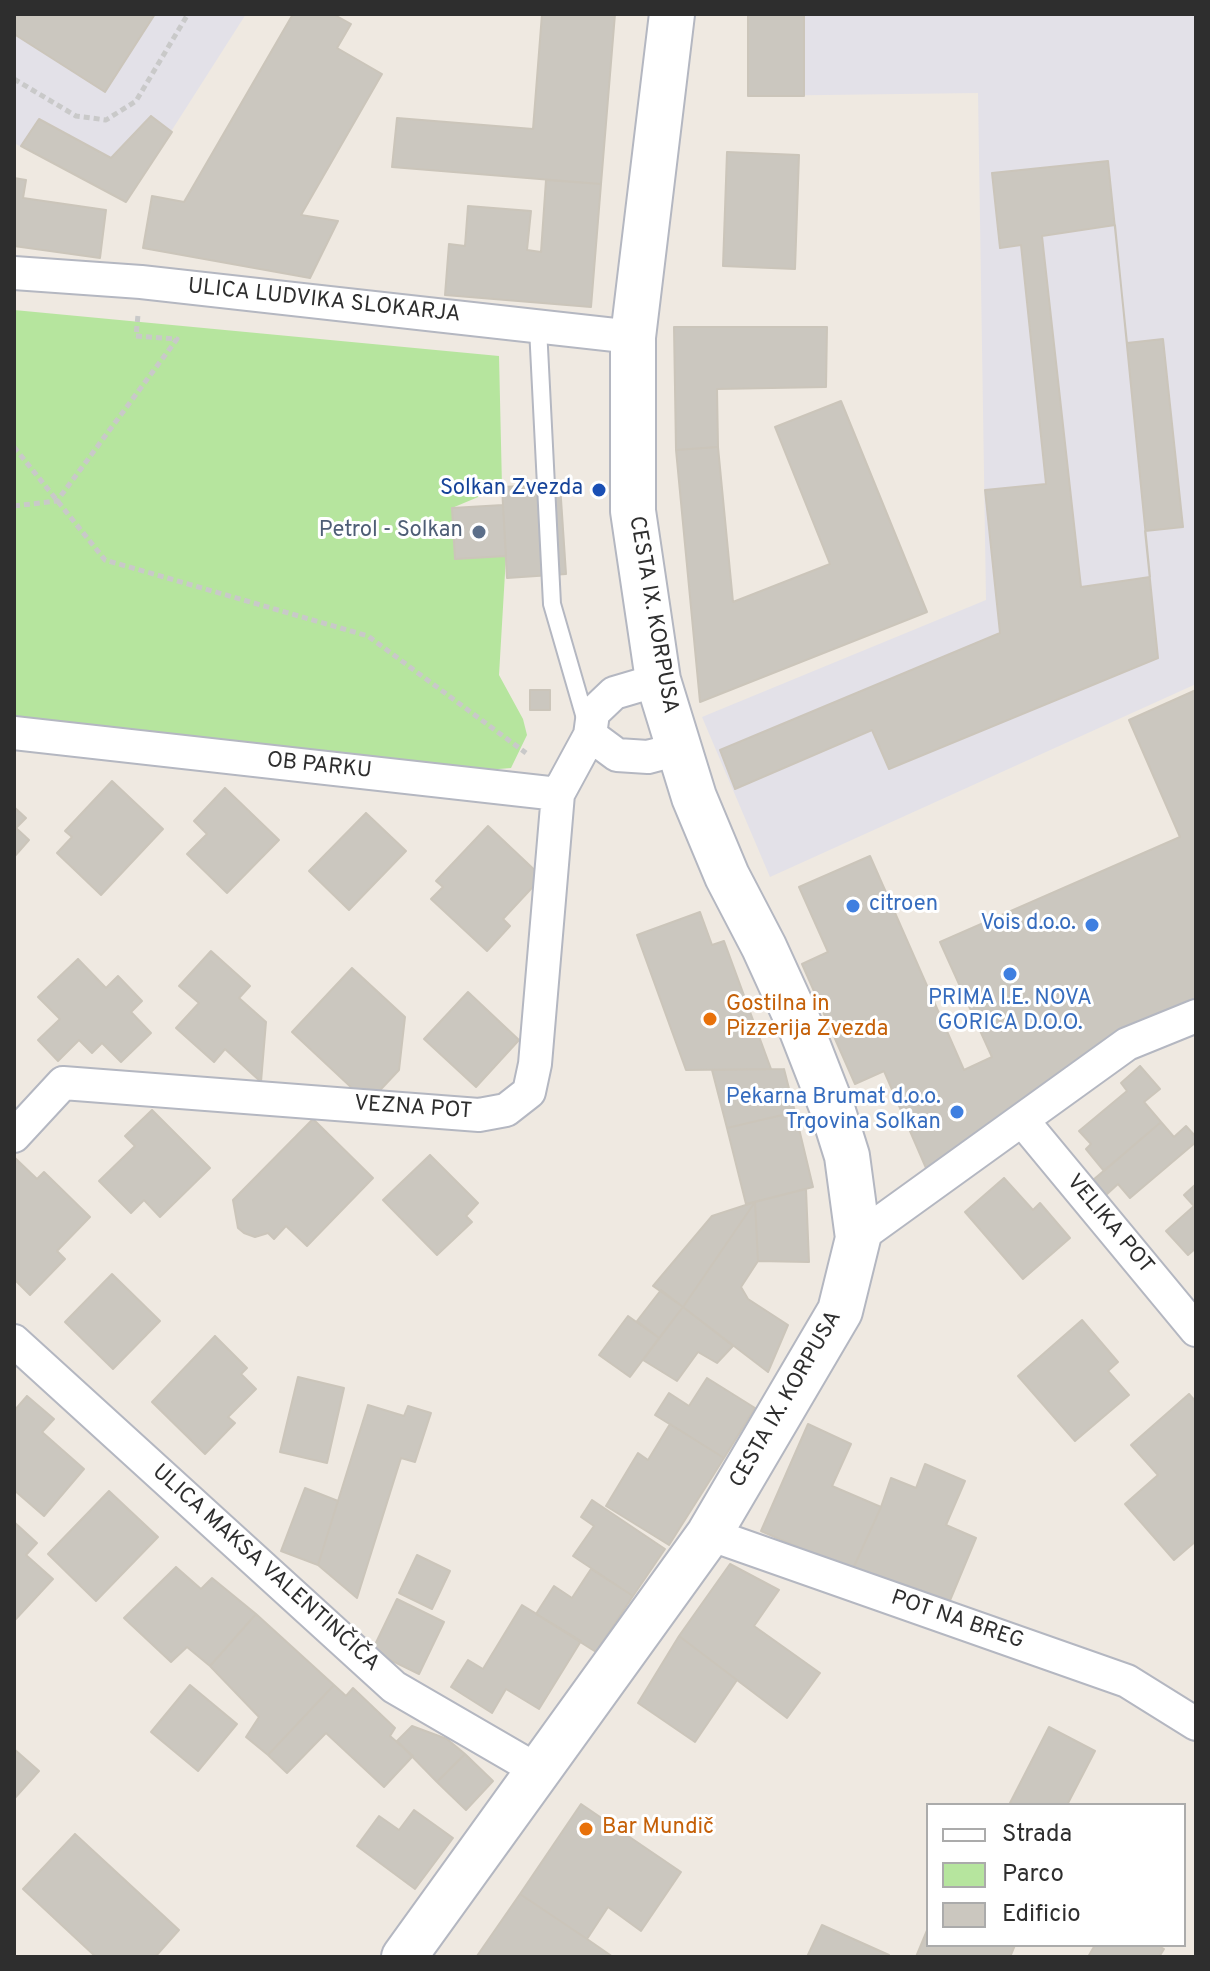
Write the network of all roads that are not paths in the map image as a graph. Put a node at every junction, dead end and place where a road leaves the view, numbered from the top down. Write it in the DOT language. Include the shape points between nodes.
graph roads {
  1 [pos="672,14"];
  2 [pos="14,273"];
  3 [pos="538,328"];
  4 [pos="633,337"];
  5 [pos="658,680"];
  6 [pos="14,733"];
  7 [pos="590,735"];
  8 [pos="678,749"];
  9 [pos="561,787"];
  10 [pos="1196,1016"];
  11 [pos="1022,1120"];
  12 [pos="14,1136"];
  13 [pos="858,1238"];
  14 [pos="1196,1330"];
  15 [pos="14,1341"];
  16 [pos="709,1534"];
  17 [pos="1196,1724"];
  18 [pos="537,1770"];
  19 [pos="404,1957"];
  1 -- 4 [label="main road, CESTA IX. KORPUSA"];
  2 -- 3 [label="street, ULICA LUDVIKA SLOKARJA" via="141,282"];
  3 -- 4 [label="street, ULICA LUDVIKA SLOKARJA"];
  3 -- 7 [label="lane" via="552,604"];
  4 -- 5 [label="main road, CESTA IX. KORPUSA" via="633,511"];
  5 -- 7 [label="street" via="614,693 593,713"];
  5 -- 8 [label="main road, CESTA IX. KORPUSA"];
  6 -- 9 [label="street, OB PARKU"];
  7 -- 8 [label="street" via="617,755 648,757"];
  7 -- 9 [label="street"];
  8 -- 13 [label="main road, CESTA IX. KORPUSA" via="727,876 795,1014 831,1105 847,1156"];
  9 -- 12 [label="street, VEZNA POT" via="535,1064 529,1092 506,1110 479,1115 63,1083"];
  10 -- 11 [label="street" via="1127,1044"];
  11 -- 13 [label="street"];
  11 -- 14 [label="street, VELIKA POT"];
  13 -- 16 [label="main road, CESTA IX. KORPUSA" via="840,1311"];
  15 -- 18 [label="street, ULICA MAKSA VALENTINČIČA" via="394,1687"];
  16 -- 17 [label="street, POT NA BREG" via="1127,1681"];
  16 -- 18 [label="main road, CESTA IX. KORPUSA"];
  18 -- 19 [label="main road, CESTA IX. KORPUSA"];
}
